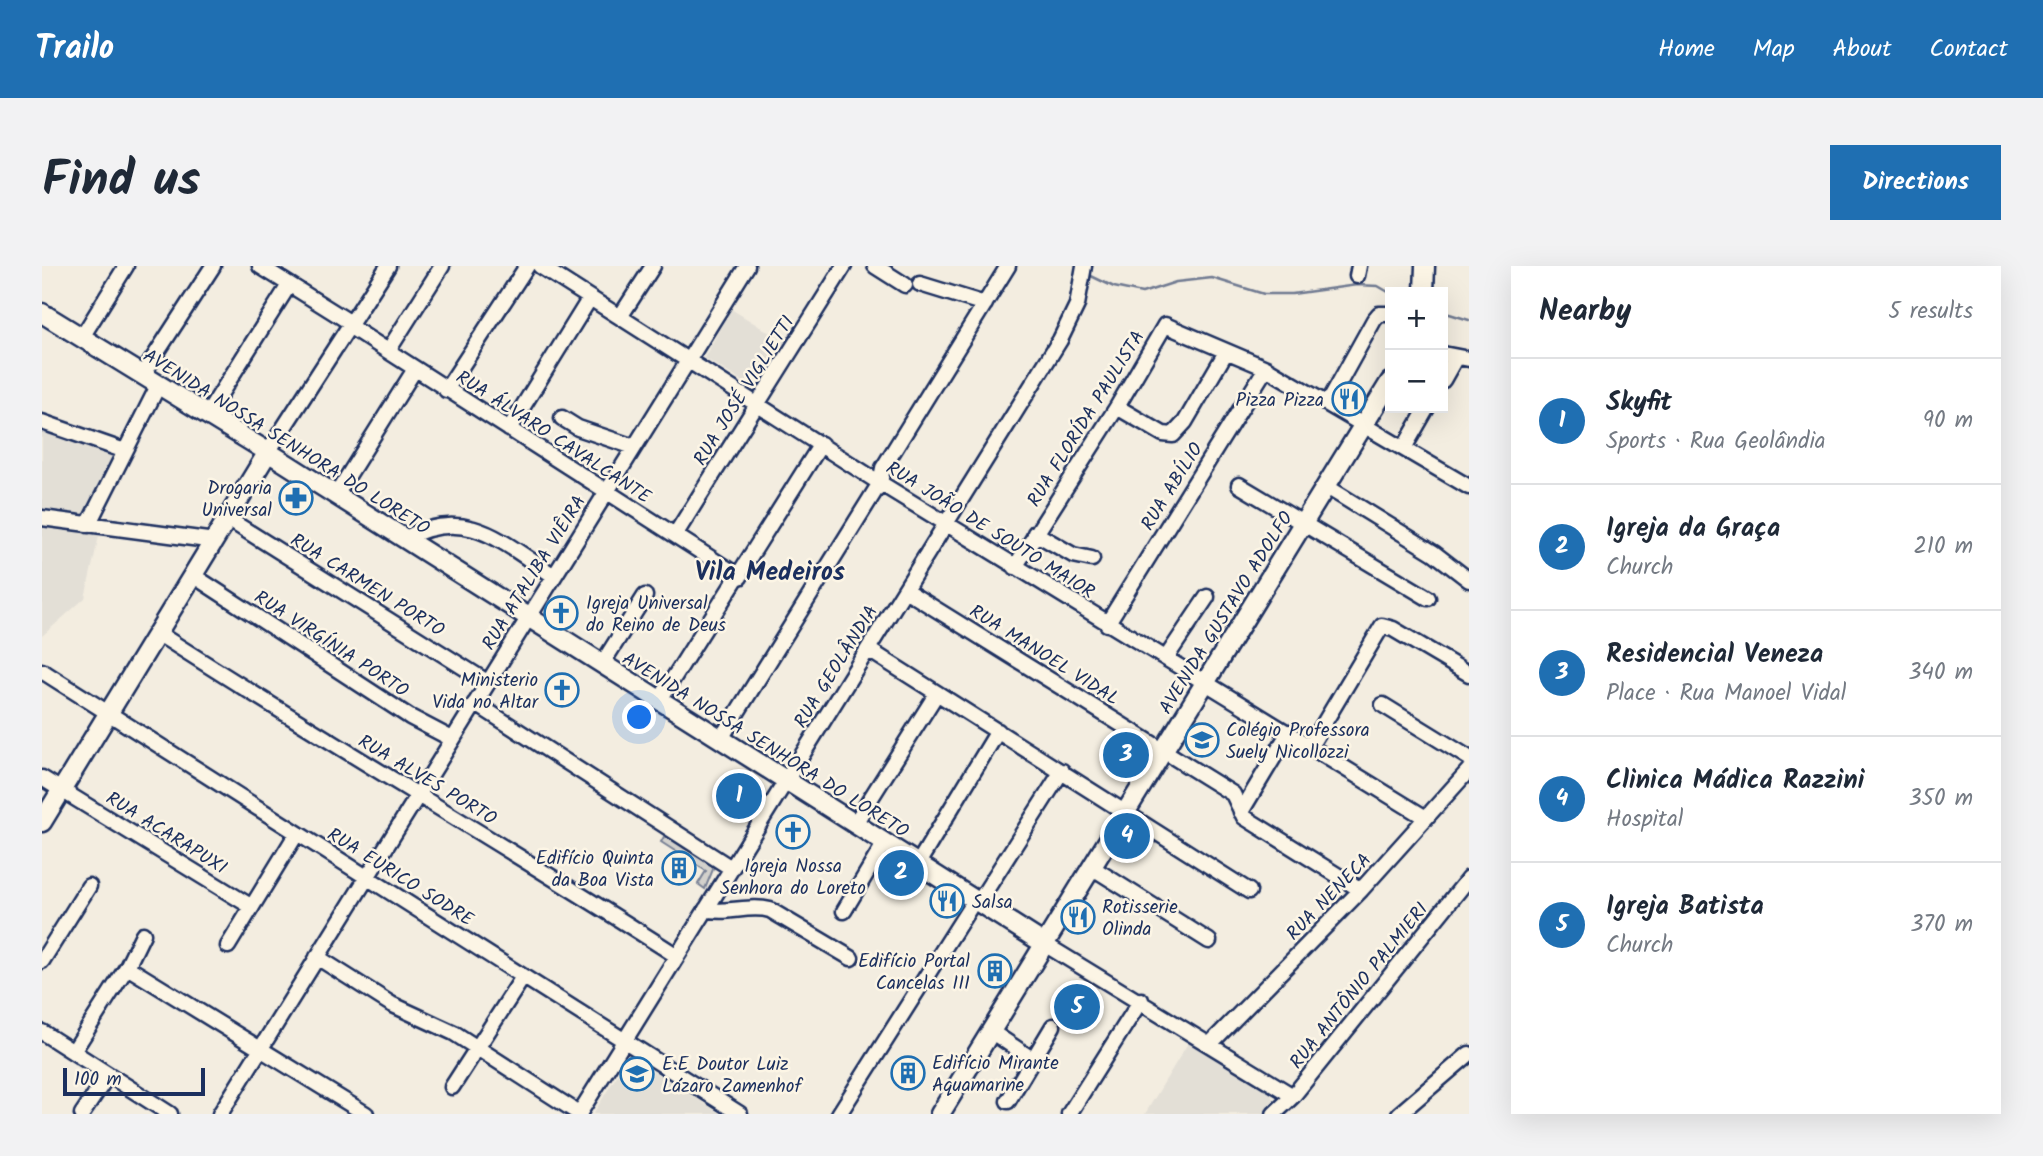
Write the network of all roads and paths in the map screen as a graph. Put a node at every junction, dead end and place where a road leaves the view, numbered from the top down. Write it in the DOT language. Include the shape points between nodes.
graph roads {
  1 [pos="126,266"];
  2 [pos="213,266"];
  3 [pos="260,266"];
  4 [pos="387,266"];
  5 [pos="442,266"];
  6 [pos="538,266"];
  7 [pos="653,266"];
  8 [pos="747,266"];
  9 [pos="844,266"];
  10 [pos="875,266"];
  11 [pos="1008,266"];
  12 [pos="1424,266"];
  13 [pos="1083,272"];
  14 [pos="920,284"];
  15 [pos="289,285"];
  16 [pos="905,285"];
  17 [pos="1424,287"];
  18 [pos="590,298"];
  19 [pos="985,304"];
  20 [pos="42,313"];
  21 [pos="1384,315"];
  22 [pos="620,317"];
  23 [pos="350,325"];
  24 [pos="82,337"];
  25 [pos="388,351"];
  26 [pos="1226,352"];
  27 [pos="688,360"];
  28 [pos="1266,368"];
  29 [pos="415,369"];
  30 [pos="143,374"];
  31 [pos="159,384"];
  32 [pos="446,390"];
  33 [pos="1385,391"];
  34 [pos="1328,403"];
  35 [pos="757,404"];
  36 [pos="1117,407"];
  37 [pos="1424,413"];
  38 [pos="207,415"];
  39 [pos="562,418"];
  40 [pos="42,422"];
  41 [pos="1365,425"];
  42 [pos="509,429"];
  43 [pos="821,444"];
  44 [pos="634,447"];
  45 [pos="1404,448"];
  46 [pos="125,451"];
  47 [pos="268,452"];
  48 [pos="880,483"];
  49 [pos="1239,485"];
  50 [pos="1468,485"];
  51 [pos="1327,487"];
  52 [pos="606,492"];
  53 [pos="336,495"];
  54 [pos="42,518"];
  55 [pos="228,519"];
  56 [pos="946,523"];
  57 [pos="1304,523"];
  58 [pos="88,525"];
  59 [pos="1035,533"];
  60 [pos="675,536"];
  61 [pos="404,538"];
  62 [pos="215,541"];
  63 [pos="1092,559"];
  64 [pos="1015,567"];
  65 [pos="194,576"];
  66 [pos="554,576"];
  67 [pos="740,577"];
  68 [pos="1469,580"];
  69 [pos="905,590"];
  70 [pos="645,596"];
  71 [pos="1207,597"];
  72 [pos="1428,598"];
  73 [pos="528,617"];
  74 [pos="1108,624"];
  75 [pos="159,634"];
  76 [pos="869,650"];
  77 [pos="1166,658"];
  78 [pos="601,664"];
  79 [pos="42,671"];
  80 [pos="1469,674"];
  81 [pos="487,682"];
  82 [pos="1207,683"];
  83 [pos="937,693"];
  84 [pos="659,701"];
  85 [pos="475,703"];
  86 [pos="1383,705"];
  87 [pos="110,716"];
  88 [pos="998,731"];
  89 [pos="1289,732"];
  90 [pos="452,740"];
  91 [pos="720,740"];
  92 [pos="1311,745"];
  93 [pos="1164,752"];
  94 [pos="1469,758"];
  95 [pos="1469,770"];
  96 [pos="1062,771"];
  97 [pos="42,778"];
  98 [pos="785,781"];
  99 [pos="62,790"];
  100 [pos="418,797"];
  101 [pos="1241,812"];
  102 [pos="1126,815"];
  103 [pos="1426,818"];
  104 [pos="42,822"];
  105 [pos="854,825"];
  106 [pos="297,833"];
  107 [pos="884,844"];
  108 [pos="917,865"];
  109 [pos="731,868"];
  110 [pos="1093,868"];
  111 [pos="367,876"];
  112 [pos="1469,878"];
  113 [pos="89,886"];
  114 [pos="1361,890"];
  115 [pos="1249,891"];
  116 [pos="976,902"];
  117 [pos="252,907"];
  118 [pos="706,909"];
  119 [pos="844,911"];
  120 [pos="143,934"];
  121 [pos="1209,940"];
  122 [pos="1046,945"];
  123 [pos="228,946"];
  124 [pos="677,956"];
  125 [pos="317,957"];
  126 [pos="851,958"];
  127 [pos="42,961"];
  128 [pos="127,967"];
  129 [pos="523,977"];
  130 [pos="1140,1000"];
  131 [pos="1053,1026"];
  132 [pos="42,1032"];
  133 [pos="992,1032"];
  134 [pos="625,1041"];
  135 [pos="1210,1044"];
  136 [pos="261,1047"];
  137 [pos="477,1048"];
  138 [pos="73,1052"];
  139 [pos="1469,1054"];
  140 [pos="1032,1059"];
  141 [pos="108,1075"];
  142 [pos="452,1087"];
  143 [pos="1293,1096"];
  144 [pos="1007,1101"];
  145 [pos="82,1114"];
  146 [pos="170,1114"];
  147 [pos="220,1114"];
  148 [pos="366,1114"];
  149 [pos="580,1114"];
  150 [pos="740,1114"];
  151 [pos="839,1114"];
  152 [pos="940,1114"];
  153 [pos="1069,1114"];
  154 [pos="1274,1114"];
  155 [pos="1399,1114"];
  1 -- 24 [label="street"];
  2 -- 30 [label="street"];
  3 -- 15 [label="street, RUA ÁLVARO CAVALCANTE"];
  4 -- 23 [label="street"];
  5 -- 25 [label="street"];
  6 -- 18 [label="street, RUA JOÃO DE SOUTO MAIOR"];
  6 -- 32 [label="street"];
  7 -- 22 [label="street"];
  8 -- 27 [label="street, RUA ATALIBA VIÊIRA"];
  9 -- 35 [label="street, RUA JOSÉ VIGLIETTI"];
  10 -- 16 [label="street"];
  11 -- 19 [label="street"];
  12 -- 17 [label="main road"];
  13 -- 56 [label="street, RUA GEOLÂNDIA" via="1077,305 1060,340"];
  14 -- 19 [label="street"];
  15 -- 23 [label="street, RUA ÁLVARO CAVALCANTE"];
  15 -- 38 [label="street"];
  18 -- 22 [label="street, RUA JOÃO DE SOUTO MAIOR"];
  18 -- 42 [label="street"];
  19 -- 48 [label="street" via="883,468"];
  20 -- 24 [label="main road, AVENIDA NOSSA SENHORA DO LORETO"];
  21 -- 34 [label="street"];
  22 -- 27 [label="street, RUA JOÃO DE SOUTO MAIOR"];
  23 -- 25 [label="street, RUA ÁLVARO CAVALCANTE"];
  23 -- 47 [label="street"];
  24 -- 30 [label="main road, AVENIDA NOSSA SENHORA DO LORETO"];
  25 -- 29 [label="street, RUA ÁLVARO CAVALCANTE"];
  26 -- 28 [label="street"];
  26 -- 36 [label="street, RUA FLORÍDA PAULISTA" via="1165,325"];
  26 -- 36 [label="street" via="1173,435 1163,434"];
  27 -- 35 [label="street, RUA JOÃO DE SOUTO MAIOR"];
  27 -- 44 [label="street, RUA ATALIBA VIÊIRA"];
  28 -- 34 [label="street"];
  28 -- 74 [label="street, RUA ABÍLIO"];
  29 -- 32 [label="street, RUA ÁLVARO CAVALCANTE"];
  29 -- 53 [label="street"];
  30 -- 31 [label="main road, AVENIDA NOSSA SENHORA DO LORETO"];
  31 -- 38 [label="main road, AVENIDA NOSSA SENHORA DO LORETO"];
  31 -- 46 [label="street"];
  32 -- 42 [label="street, RUA ÁLVARO CAVALCANTE"];
  33 -- 41 [label="main road, AVENIDA GUSTAVO ADOLFO"];
  34 -- 41 [label="street"];
  35 -- 43 [label="street, RUA JOÃO DE SOUTO MAIOR"];
  35 -- 60 [label="street, RUA JOSÉ VIGLIETTI"];
  36 -- 59 [label="street, RUA FLORÍDA PAULISTA"];
  37 -- 45 [label="street"];
  38 -- 47 [label="main road, AVENIDA NOSSA SENHORA DO LORETO"];
  39 -- 44 [label="street"];
  40 -- 46 [label="street"];
  41 -- 45 [label="street"];
  41 -- 51 [label="main road, AVENIDA GUSTAVO ADOLFO"];
  42 -- 52 [label="street, RUA ÁLVARO CAVALCANTE"];
  43 -- 48 [label="street, RUA JOÃO DE SOUTO MAIOR"];
  43 -- 67 [label="street"];
  44 -- 52 [label="street, RUA ATALIBA VIÊIRA"];
  45 -- 50 [label="street"];
  46 -- 58 [label="street"];
  47 -- 53 [label="main road, AVENIDA NOSSA SENHORA DO LORETO"];
  47 -- 55 [label="main road"];
  48 -- 56 [label="street, RUA JOÃO DE SOUTO MAIOR"];
  48 -- 91 [label="street"];
  49 -- 57 [label="street"];
  51 -- 57 [label="main road, AVENIDA GUSTAVO ADOLFO"];
  51 -- 68 [label="street"];
  52 -- 60 [label="street, RUA ÁLVARO CAVALCANTE"];
  52 -- 66 [label="street, RUA ATALIBA VIÊIRA"];
  53 -- 61 [label="main road, AVENIDA NOSSA SENHORA DO LORETO"];
  54 -- 58 [label="street"];
  55 -- 62 [label="main road"];
  55 -- 81 [label="street, RUA CARMEN PORTO"];
  56 -- 64 [label="street, RUA JOÃO DE SOUTO MAIOR"];
  56 -- 69 [label="street, RUA GEOLÂNDIA"];
  57 -- 72 [label="street"];
  57 -- 82 [label="main road, AVENIDA GUSTAVO ADOLFO"];
  58 -- 62 [label="street"];
  59 -- 63 [label="street" via="1073,555"];
  59 -- 64 [label="street, RUA FLORÍDA PAULISTA"];
  60 -- 67 [label="street, RUA ÁLVARO CAVALCANTE"];
  61 -- 66 [label="street" via="436,527 474,527"];
  61 -- 73 [label="main road, AVENIDA NOSSA SENHORA DO LORETO"];
  62 -- 65 [label="main road"];
  64 -- 74 [label="street, RUA JOÃO DE SOUTO MAIOR"];
  65 -- 75 [label="main road"];
  65 -- 90 [label="street, RUA VIRGÍNIA PORTO"];
  66 -- 73 [label="street, RUA ATALIBA VIÊIRA"];
  67 -- 84 [label="street"];
  69 -- 76 [label="street, RUA GEOLÂNDIA"];
  69 -- 93 [label="street, RUA MANOEL VIDAL"];
  70 -- 78 [label="street"];
  71 -- 77 [label="street"];
  73 -- 78 [label="main road, AVENIDA NOSSA SENHORA DO LORETO"];
  73 -- 81 [label="street, RUA ATALIBA VIÊIRA"];
  74 -- 77 [label="street, RUA JOÃO DE SOUTO MAIOR"];
  75 -- 87 [label="main road"];
  75 -- 100 [label="street, RUA ALVES PORTO"];
  76 -- 83 [label="street"];
  76 -- 98 [label="street, RUA GEOLÂNDIA"];
  77 -- 82 [label="street, RUA JOÃO DE SOUTO MAIOR"];
  78 -- 84 [label="main road, AVENIDA NOSSA SENHORA DO LORETO"];
  79 -- 87 [label="street, RUA EURICO SODRE"];
  80 -- 92 [label="street" via="1393,629 1380,628"];
  81 -- 85 [label="street, RUA ATALIBA VIÊIRA"];
  82 -- 89 [label="street, RUA JOÃO DE SOUTO MAIOR"];
  82 -- 93 [label="main road, AVENIDA GUSTAVO ADOLFO"];
  83 -- 88 [label="street"];
  83 -- 105 [label="street"];
  84 -- 91 [label="main road, AVENIDA NOSSA SENHORA DO LORETO"];
  85 -- 90 [label="street, RUA ATALIBA VIÊIRA"];
  85 -- 109 [label="street"];
  86 -- 94 [label="street"];
  87 -- 99 [label="main road"];
  87 -- 106 [label="street, RUA EURICO SODRE"];
  88 -- 96 [label="street"];
  88 -- 108 [label="street"];
  89 -- 92 [label="street, RUA JOÃO DE SOUTO MAIOR"];
  89 -- 101 [label="street"];
  90 -- 100 [label="street, RUA ATALIBA VIÊIRA"];
  91 -- 98 [label="main road, AVENIDA NOSSA SENHORA DO LORETO"];
  92 -- 103 [label="street, RUA JOÃO DE SOUTO MAIOR"];
  93 -- 101 [label="street, RUA MANOEL VIDAL" via="1233,794"];
  93 -- 102 [label="main road, AVENIDA GUSTAVO ADOLFO"];
  95 -- 103 [label="street, RUA NENECA"];
  96 -- 102 [label="street"];
  96 -- 116 [label="street"];
  97 -- 99 [label="street, RUA ACARAPUXI"];
  98 -- 105 [label="main road, AVENIDA NOSSA SENHORA DO LORETO"];
  98 -- 109 [label="street, RUA GEOLÂNDIA"];
  99 -- 104 [label="main road"];
  99 -- 117 [label="street, RUA ACARAPUXI"];
  100 -- 111 [label="street, RUA ATALIBA VIÊIRA"];
  100 -- 124 [label="street, RUA ALVES PORTO" via="551,874"];
  101 -- 114 [label="street, RUA MANOEL VIDAL"];
  102 -- 110 [label="main road, AVENIDA GUSTAVO ADOLFO"];
  102 -- 115 [label="street"];
  103 -- 114 [label="street, RUA NENECA"];
  105 -- 107 [label="main road, AVENIDA NOSSA SENHORA DO LORETO"];
  106 -- 111 [label="street, RUA EURICO SODRE"];
  106 -- 117 [label="street"];
  107 -- 108 [label="main road, AVENIDA NOSSA SENHORA DO LORETO"];
  107 -- 119 [label="street"];
  108 -- 116 [label="main road, AVENIDA NOSSA SENHORA DO LORETO"];
  109 -- 118 [label="street, RUA GEOLÂNDIA"];
  110 -- 121 [label="street"];
  110 -- 122 [label="main road, AVENIDA GUSTAVO ADOLFO"];
  111 -- 125 [label="street, RUA ATALIBA VIÊIRA"];
  111 -- 129 [label="street, RUA EURICO SODRE"];
  112 -- 143 [label="street, RUA ANTÔNIO PALMIERI"];
  113 -- 127 [label="street"];
  114 -- 135 [label="street, RUA NENECA"];
  116 -- 122 [label="main road, AVENIDA NOSSA SENHORA DO LORETO"];
  116 -- 151 [label="street"];
  117 -- 123 [label="street"];
  118 -- 124 [label="street, RUA GEOLÂNDIA"];
  118 -- 126 [label="street" via="770,910"];
  120 -- 128 [label="street"];
  122 -- 130 [label="street, AVENIDA NOSSA SENHORA DO LORETO"];
  122 -- 133 [label="main road, AVENIDA GUSTAVO ADOLFO"];
  124 -- 134 [label="street, RUA GEOLÂNDIA"];
  125 -- 136 [label="street, RUA ATALIBA VIÊIRA"];
  125 -- 137 [label="street" via="391,1004"];
  128 -- 136 [label="street"];
  128 -- 138 [label="street"];
  129 -- 134 [label="street, RUA EURICO SODRE"];
  129 -- 137 [label="street"];
  130 -- 135 [label="street, AVENIDA NOSSA SENHORA DO LORETO"];
  130 -- 153 [label="street"];
  131 -- 140 [label="street"];
  132 -- 138 [label="street"];
  133 -- 140 [label="street"];
  133 -- 152 [label="main road, AVENIDA GUSTAVO ADOLFO"];
  134 -- 149 [label="street, RUA GEOLÂNDIA"];
  134 -- 150 [label="street, RUA EURICO SODRE"];
  135 -- 143 [label="street, AVENIDA NOSSA SENHORA DO LORETO"];
  136 -- 147 [label="street, RUA ATALIBA VIÊIRA"];
  136 -- 148 [label="street"];
  137 -- 142 [label="street"];
  137 -- 149 [label="street"];
  138 -- 141 [label="street"];
  139 -- 155 [label="street"];
  140 -- 144 [label="street"];
  141 -- 145 [label="street"];
  141 -- 146 [label="street"];
  143 -- 154 [label="street, RUA ANTÔNIO PALMIERI"];
}
